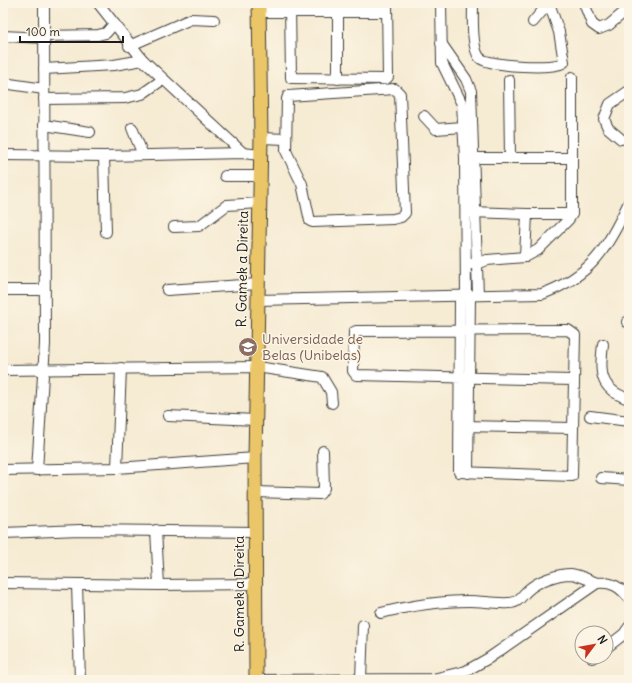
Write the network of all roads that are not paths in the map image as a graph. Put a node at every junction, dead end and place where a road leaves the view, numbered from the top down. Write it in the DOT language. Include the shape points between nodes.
graph roads {
  1 [pos="44,3"];
  2 [pos="98,3"];
  3 [pos="282,3"];
  4 [pos="441,3"];
  5 [pos="473,3"];
  6 [pos="584,3"];
  7 [pos="545,5"];
  8 [pos="290,6"];
  9 [pos="387,6"];
  10 [pos="259,8"];
  11 [pos="338,8"];
  12 [pos="629,8"];
  13 [pos="214,20"];
  14 [pos="533,22"];
  15 [pos="113,25"];
  16 [pos="3,36"];
  17 [pos="44,38"];
  18 [pos="441,43"];
  19 [pos="130,46"];
  20 [pos="143,60"];
  21 [pos="44,69"];
  22 [pos="572,76"];
  23 [pos="338,79"];
  24 [pos="162,80"];
  25 [pos="509,80"];
  26 [pos="3,83"];
  27 [pos="629,91"];
  28 [pos="44,94"];
  29 [pos="424,116"];
  30 [pos="44,125"];
  31 [pos="463,127"];
  32 [pos="132,128"];
  33 [pos="90,132"];
  34 [pos="261,138"];
  35 [pos="286,139"];
  36 [pos="621,139"];
  37 [pos="243,153"];
  38 [pos="3,154"];
  39 [pos="44,155"];
  40 [pos="143,155"];
  41 [pos="260,155"];
  42 [pos="104,156"];
  43 [pos="510,157"];
  44 [pos="469,158"];
  45 [pos="571,158"];
  46 [pos="225,176"];
  47 [pos="260,176"];
  48 [pos="629,202"];
  49 [pos="260,203"];
  50 [pos="470,212"];
  51 [pos="527,214"];
  52 [pos="572,214"];
  53 [pos="625,219"];
  54 [pos="174,226"];
  55 [pos="106,232"];
  56 [pos="466,253"];
  57 [pos="525,257"];
  58 [pos="480,259"];
  59 [pos="466,264"];
  60 [pos="258,284"];
  61 [pos="3,290"];
  62 [pos="44,290"];
  63 [pos="166,290"];
  64 [pos="469,296"];
  65 [pos="257,300"];
  66 [pos="465,331"];
  67 [pos="603,344"];
  68 [pos="257,367"];
  69 [pos="121,368"];
  70 [pos="3,370"];
  71 [pos="44,370"];
  72 [pos="458,378"];
  73 [pos="469,378"];
  74 [pos="573,380"];
  75 [pos="629,399"];
  76 [pos="332,403"];
  77 [pos="168,416"];
  78 [pos="590,416"];
  79 [pos="256,420"];
  80 [pos="629,421"];
  81 [pos="463,426"];
  82 [pos="573,428"];
  83 [pos="323,451"];
  84 [pos="255,458"];
  85 [pos="117,468"];
  86 [pos="3,470"];
  87 [pos="37,470"];
  88 [pos="601,478"];
  89 [pos="629,480"];
  90 [pos="256,492"];
  91 [pos="156,530"];
  92 [pos="255,532"];
  93 [pos="3,533"];
  94 [pos="3,583"];
  95 [pos="597,583"];
  96 [pos="77,584"];
  97 [pos="256,584"];
  98 [pos="159,585"];
  99 [pos="629,598"];
  100 [pos="381,614"];
  101 [pos="363,624"];
  102 [pos="629,627"];
  103 [pos="614,642"];
  104 [pos="361,679"];
  105 [pos="80,680"];
  106 [pos="257,680"];
  1 -- 17 [label="street"];
  2 -- 15 [label="street"];
  3 -- 8 [label="street"];
  4 -- 18 [label="street"];
  5 -- 7 [label="street" via="475,43 480,58 500,64 560,65 564,62 559,32"];
  6 -- 12 [label="street" via="592,24 599,29 609,25"];
  7 -- 14 [label="street"];
  8 -- 10 [label="street"];
  8 -- 11 [label="street"];
  8 -- 23 [label="street" via="291,78"];
  9 -- 11 [label="street"];
  9 -- 23 [label="street" via="388,78"];
  10 -- 34 [label="main road, R. Gamek a Direita"];
  11 -- 23 [label="street"];
  13 -- 19 [label="street" via="191,19"];
  15 -- 17 [label="street" via="106,33"];
  15 -- 19 [label="street"];
  16 -- 17 [label="street"];
  17 -- 21 [label="street"];
  18 -- 31 [label="street" via="442,63 462,100"];
  18 -- 44 [label="street" via="466,79 471,91"];
  19 -- 20 [label="street"];
  20 -- 21 [label="street" via="114,65"];
  20 -- 24 [label="street"];
  21 -- 28 [label="street"];
  22 -- 45 [label="street"];
  24 -- 28 [label="street" via="142,94 125,98"];
  24 -- 37 [label="street"];
  25 -- 43 [label="street"];
  26 -- 28 [label="street"];
  27 -- 36 [label="street" via="610,104 604,119 608,128"];
  28 -- 30 [label="street"];
  29 -- 31 [label="street" via="436,129"];
  30 -- 33 [label="street"];
  30 -- 39 [label="street"];
  31 -- 44 [label="street"];
  32 -- 40 [label="street"];
  34 -- 35 [label="street"];
  34 -- 41 [label="main road, R. Gamek a Direita"];
  35 -- 35 [label="street" via="287,99 290,95 395,89 400,94 405,213 393,219 310,221 302,184 288,157"];
  37 -- 40 [label="street"];
  37 -- 41 [label="street"];
  38 -- 39 [label="street"];
  39 -- 42 [label="street"];
  39 -- 62 [label="street"];
  40 -- 42 [label="street"];
  41 -- 47 [label="main road, R. Gamek a Direita"];
  42 -- 55 [label="street"];
  43 -- 44 [label="street"];
  43 -- 45 [label="street"];
  44 -- 50 [label="street"];
  45 -- 52 [label="street"];
  46 -- 47 [label="street"];
  47 -- 49 [label="main road, R. Gamek a Direita"];
  48 -- 53 [label="street"];
  49 -- 54 [label="street" via="227,205 200,226"];
  49 -- 60 [label="main road, R. Gamek a Direita"];
  50 -- 51 [label="street"];
  50 -- 56 [label="street"];
  50 -- 58 [label="street"];
  51 -- 52 [label="street"];
  51 -- 57 [label="street"];
  52 -- 57 [label="street" via="565,225 538,250"];
  53 -- 64 [label="street" via="587,270 569,281 542,294"];
  56 -- 58 [label="street"];
  56 -- 59 [label="street"];
  57 -- 58 [label="street"];
  58 -- 59 [label="street"];
  58 -- 64 [label="street"];
  59 -- 64 [label="street"];
  60 -- 63 [label="street"];
  60 -- 65 [label="main road, R. Gamek a Direita"];
  61 -- 62 [label="street"];
  62 -- 71 [label="street"];
  64 -- 65 [label="street"];
  64 -- 66 [label="street"];
  65 -- 68 [label="main road, R. Gamek a Direita"];
  66 -- 72 [label="street"];
  66 -- 72 [label="street" via="353,333 352,371 356,375"];
  66 -- 73 [label="street"];
  66 -- 74 [label="street" via="571,331 575,335"];
  67 -- 75 [label="street" via="603,380 606,386"];
  68 -- 69 [label="street"];
  68 -- 76 [label="street" via="322,377 331,392"];
  68 -- 79 [label="main road, R. Gamek a Direita"];
  69 -- 71 [label="street"];
  69 -- 85 [label="street"];
  70 -- 71 [label="street"];
  71 -- 87 [label="street"];
  72 -- 73 [label="street"];
  72 -- 81 [label="street"];
  73 -- 74 [label="street"];
  73 -- 81 [label="street"];
  74 -- 82 [label="street"];
  77 -- 79 [label="street"];
  78 -- 80 [label="street"];
  79 -- 84 [label="main road, R. Gamek a Direita"];
  81 -- 82 [label="street"];
  81 -- 82 [label="street" via="458,470 461,473 571,476"];
  83 -- 90 [label="street" via="324,488 320,494"];
  84 -- 85 [label="street"];
  84 -- 90 [label="main road, R. Gamek a Direita"];
  85 -- 87 [label="street"];
  86 -- 87 [label="street"];
  88 -- 89 [label="street"];
  90 -- 92 [label="main road, R. Gamek a Direita"];
  91 -- 92 [label="street"];
  91 -- 93 [label="street"];
  91 -- 98 [label="street"];
  92 -- 97 [label="main road, R. Gamek a Direita"];
  94 -- 96 [label="street"];
  95 -- 99 [label="street" via="614,584"];
  95 -- 100 [label="street" via="572,574 564,575 547,579 528,590 517,602 440,603"];
  95 -- 104 [label="street" via="489,658 466,671 433,679"];
  96 -- 98 [label="street"];
  96 -- 105 [label="street"];
  97 -- 98 [label="street"];
  97 -- 106 [label="main road, R. Gamek a Direita"];
  101 -- 104 [label="street"];
  102 -- 103 [label="street"];
  104 -- 106 [label="street"];
}
